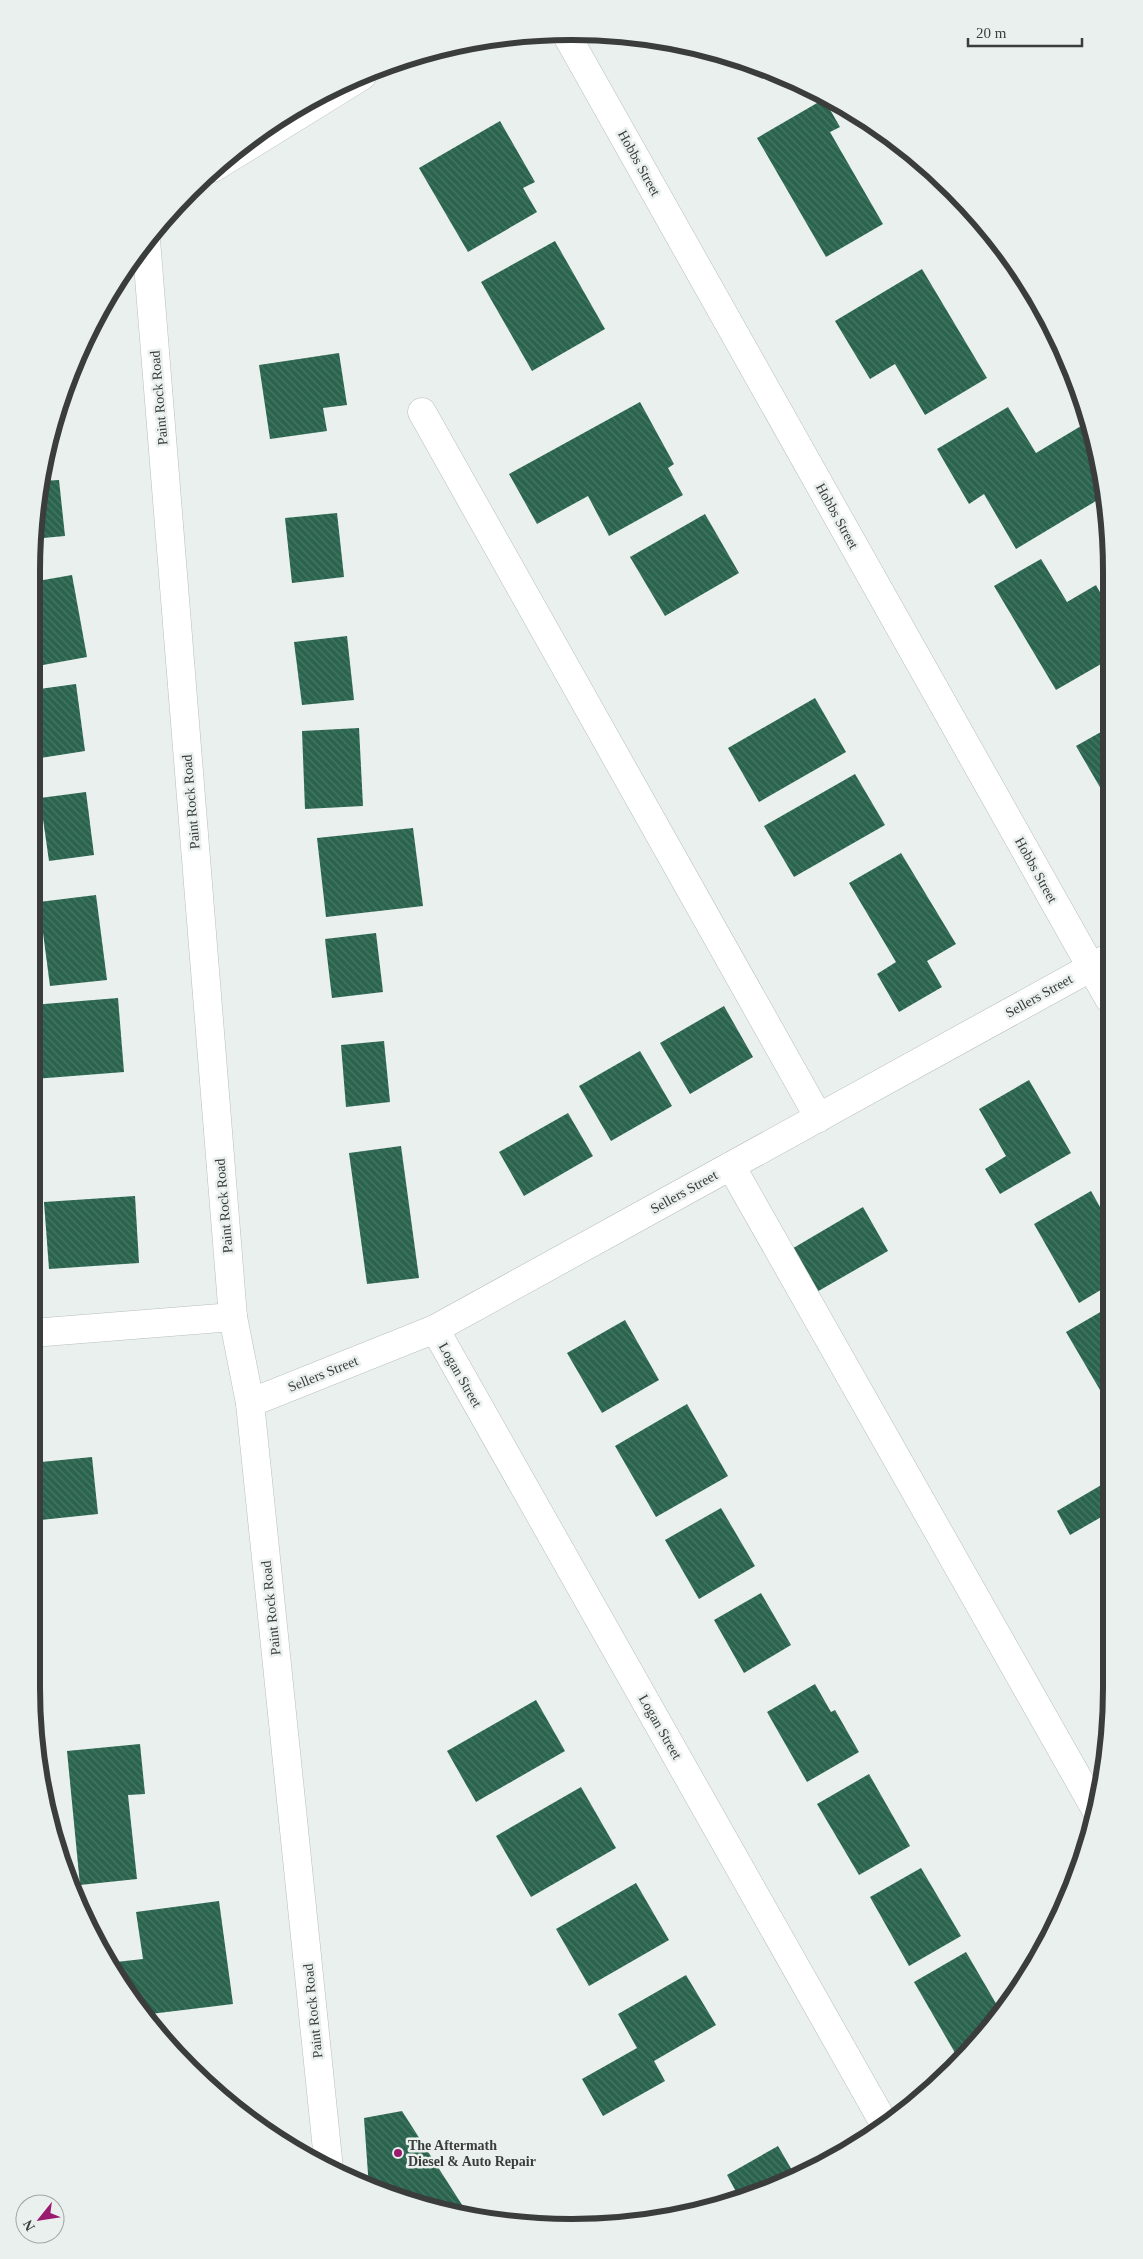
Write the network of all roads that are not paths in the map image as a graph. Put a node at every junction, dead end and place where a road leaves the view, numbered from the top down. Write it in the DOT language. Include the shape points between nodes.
graph roads {
  1 [pos="569,40"];
  2 [pos="147,252"];
  3 [pos="422,412"];
  4 [pos="1100,963"];
  5 [pos="1103,976"];
  6 [pos="819,1118"];
  7 [pos="731,1166"];
  8 [pos="233,1317"];
  9 [pos="435,1329"];
  10 [pos="40,1331"];
  11 [pos="250,1404"];
  12 [pos="1091,1801"];
  13 [pos="881,2119"];
  14 [pos="328,2160"];
  1 -- 4 [label="street, Hobbs Street"];
  2 -- 8 [label="street, Paint Rock Road"];
  3 -- 6 [label="street"];
  4 -- 5 [label="street, Hobbs Street"];
  4 -- 6 [label="street, Sellers Street"];
  6 -- 7 [label="street, Sellers Street"];
  7 -- 9 [label="street, Sellers Street"];
  7 -- 12 [label="street"];
  8 -- 10 [label="street"];
  8 -- 11 [label="street, Paint Rock Road"];
  9 -- 11 [label="street, Sellers Street"];
  9 -- 13 [label="street, Logan Street"];
  11 -- 14 [label="street, Paint Rock Road"];
}
